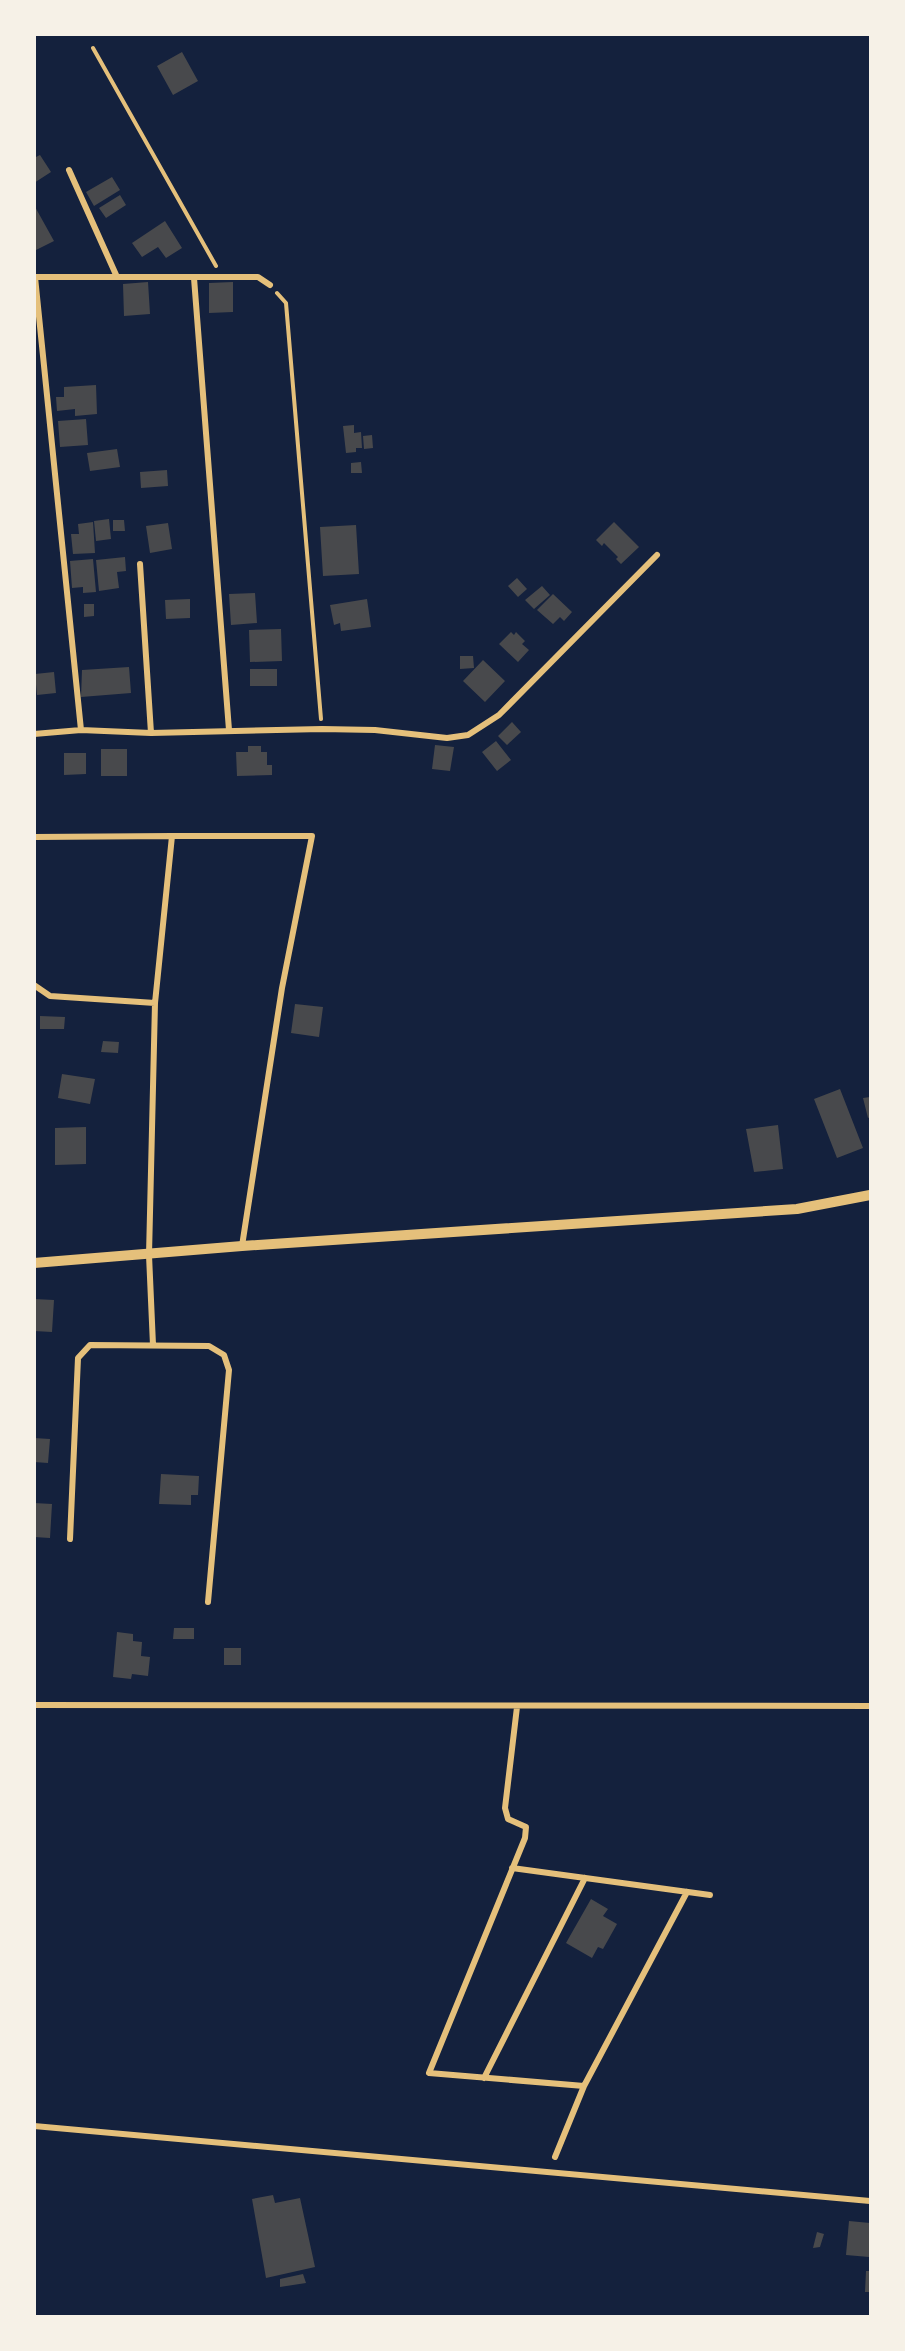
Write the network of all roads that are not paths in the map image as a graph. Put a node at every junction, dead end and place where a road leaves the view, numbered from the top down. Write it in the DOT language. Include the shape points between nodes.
graph roads {
  1 [pos="69,170"];
  2 [pos="35,277"];
  3 [pos="117,277"];
  4 [pos="194,278"];
  5 [pos="270,285"];
  6 [pos="657,555"];
  7 [pos="140,564"];
  8 [pos="81,730"];
  9 [pos="229,730"];
  10 [pos="151,733"];
  11 [pos="34,734"];
  12 [pos="172,836"];
  13 [pos="34,837"];
  14 [pos="34,985"];
  15 [pos="155,1003"];
  16 [pos="870,1195"];
  17 [pos="242,1246"];
  18 [pos="149,1255"];
  19 [pos="34,1263"];
  20 [pos="153,1345"];
  21 [pos="70,1539"];
  22 [pos="208,1602"];
  23 [pos="34,1705"];
  24 [pos="870,1706"];
  25 [pos="517,1707"];
  26 [pos="512,1868"];
  27 [pos="585,1878"];
  28 [pos="687,1892"];
  29 [pos="710,1895"];
  30 [pos="484,2078"];
  31 [pos="584,2086"];
  32 [pos="34,2126"];
  33 [pos="555,2157"];
  34 [pos="870,2201"];
  1 -- 3 [label="street"];
  2 -- 3 [label="street"];
  2 -- 8 [label="street"];
  3 -- 4 [label="street"];
  4 -- 5 [label="street" via="258,277"];
  4 -- 9 [label="street"];
  6 -- 9 [label="street" via="499,715 468,735 447,738 375,730"];
  7 -- 10 [label="street"];
  8 -- 10 [label="street"];
  8 -- 11 [label="street"];
  9 -- 10 [label="street"];
  12 -- 13 [label="street"];
  12 -- 15 [label="street"];
  12 -- 17 [label="street" via="312,836 282,988"];
  14 -- 15 [label="street" via="50,996"];
  15 -- 18 [label="street"];
  16 -- 17 [label="street" via="797,1209"];
  17 -- 18 [label="street"];
  18 -- 19 [label="street"];
  18 -- 20 [label="street"];
  20 -- 21 [label="street" via="90,1345 78,1358"];
  20 -- 22 [label="street" via="209,1346 224,1355 229,1371"];
  23 -- 25 [label="street"];
  24 -- 25 [label="street"];
  25 -- 26 [label="street" via="505,1808 508,1819 526,1827"];
  26 -- 27 [label="street"];
  26 -- 30 [label="street" via="429,2073"];
  27 -- 28 [label="street"];
  27 -- 30 [label="street"];
  28 -- 29 [label="street"];
  28 -- 31 [label="street"];
  30 -- 31 [label="street"];
  31 -- 33 [label="street"];
  32 -- 34 [label="street"];
}
